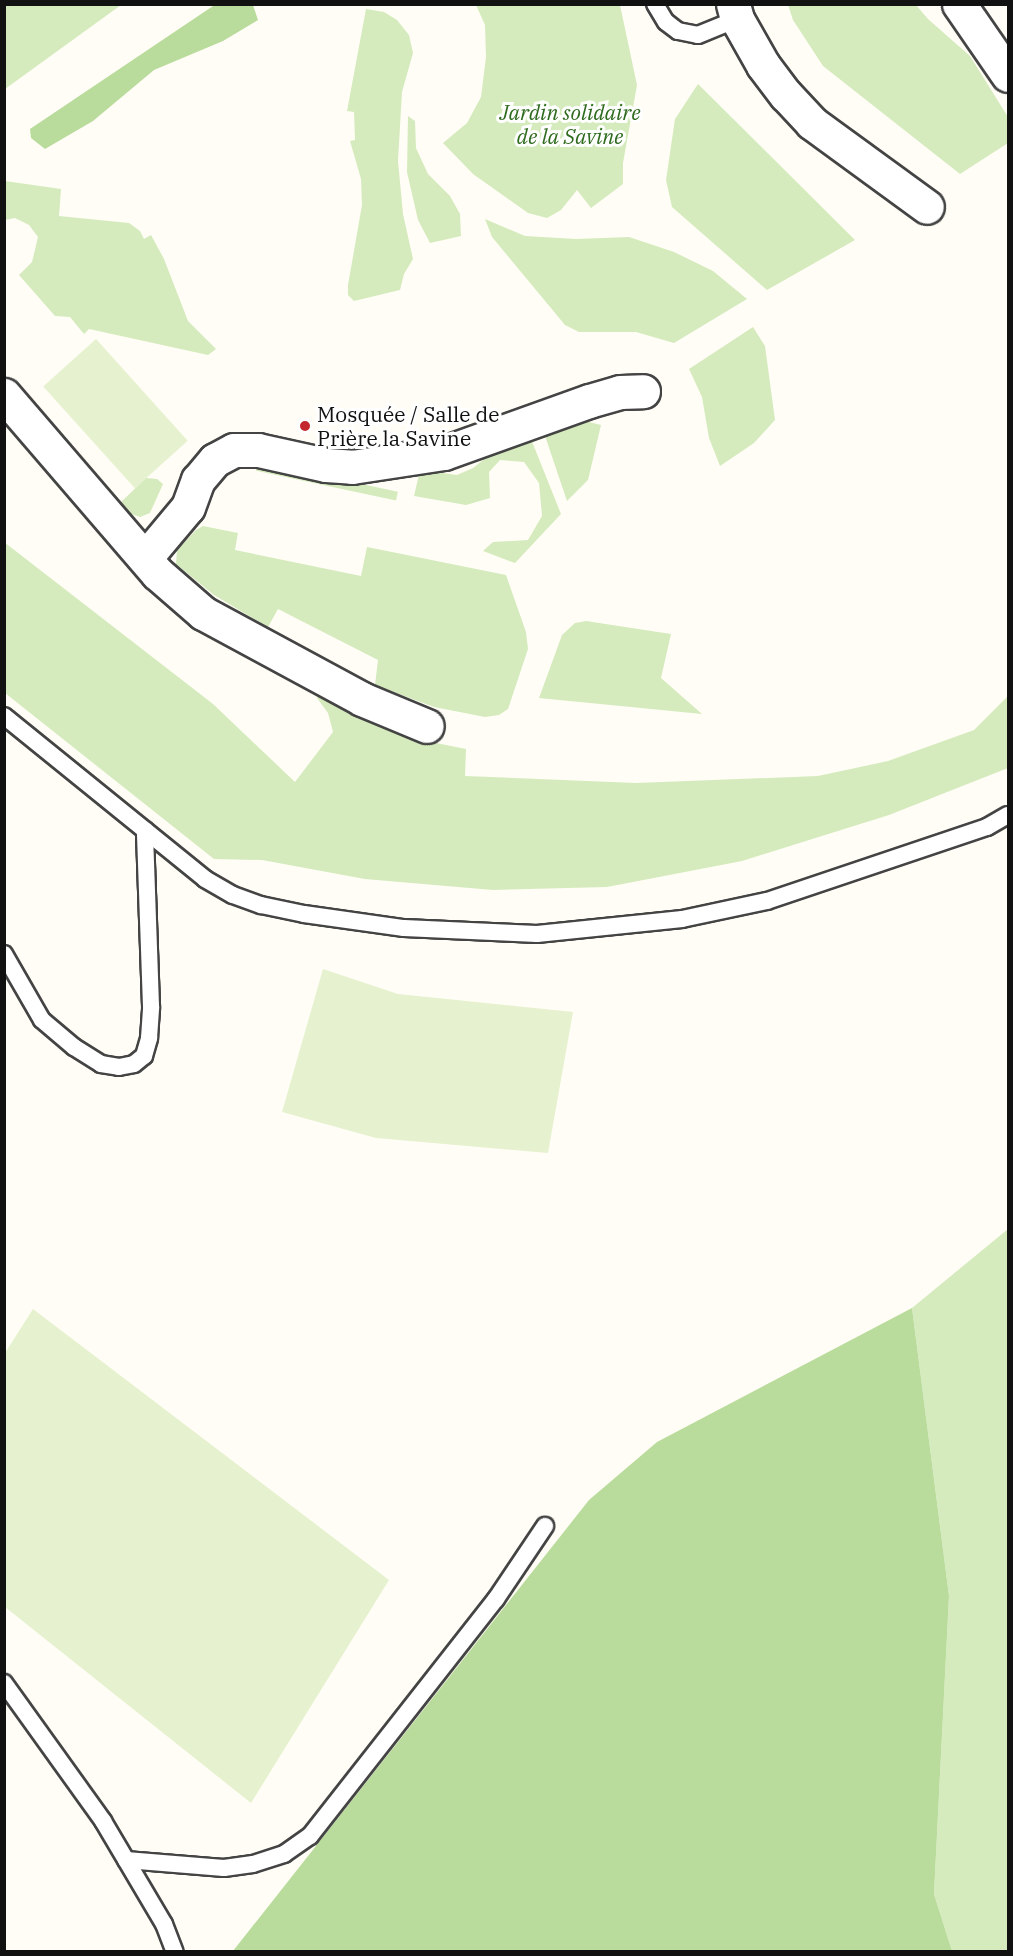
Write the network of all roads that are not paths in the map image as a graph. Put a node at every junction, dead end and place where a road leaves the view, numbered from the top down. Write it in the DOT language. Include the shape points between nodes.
graph roads {
  1 [pos="655,4"];
  2 [pos="959,4"];
  3 [pos="735,12"];
  4 [pos="1008,75"];
  5 [pos="927,207"];
  6 [pos="643,391"];
  7 [pos="4,395"];
  8 [pos="146,557"];
  9 [pos="4,716"];
  10 [pos="427,726"];
  11 [pos="1008,803"];
  12 [pos="1008,815"];
  13 [pos="987,827"];
  14 [pos="145,830"];
  15 [pos="4,954"];
  16 [pos="545,1526"];
  17 [pos="4,1683"];
  18 [pos="126,1860"];
  19 [pos="175,1952"];
  1 -- 3 [label="lane" via="666,22 678,31 698,35"];
  2 -- 4 [label="street"];
  3 -- 5 [label="street" via="769,72 812,123"];
  6 -- 8 [label="street" via="621,392 589,401 444,453 352,467 258,450 234,450 215,460 198,480 188,507"];
  7 -- 8 [label="street"];
  8 -- 10 [label="street" via="157,573 203,613 362,699"];
  9 -- 14 [label="lane"];
  11 -- 13 [label="lane"];
  12 -- 13 [label="lane"];
  13 -- 14 [label="lane" via="767,901 682,919 537,933 404,928 261,905 205,879"];
  14 -- 15 [label="lane" via="151,1006 144,1056 134,1064 119,1067 101,1064 58,1034 42,1020"];
  16 -- 18 [label="lane" via="496,1599 310,1836 284,1854 224,1868"];
  17 -- 18 [label="lane" via="46,1738"];
  18 -- 19 [label="lane" via="164,1924"];
}
